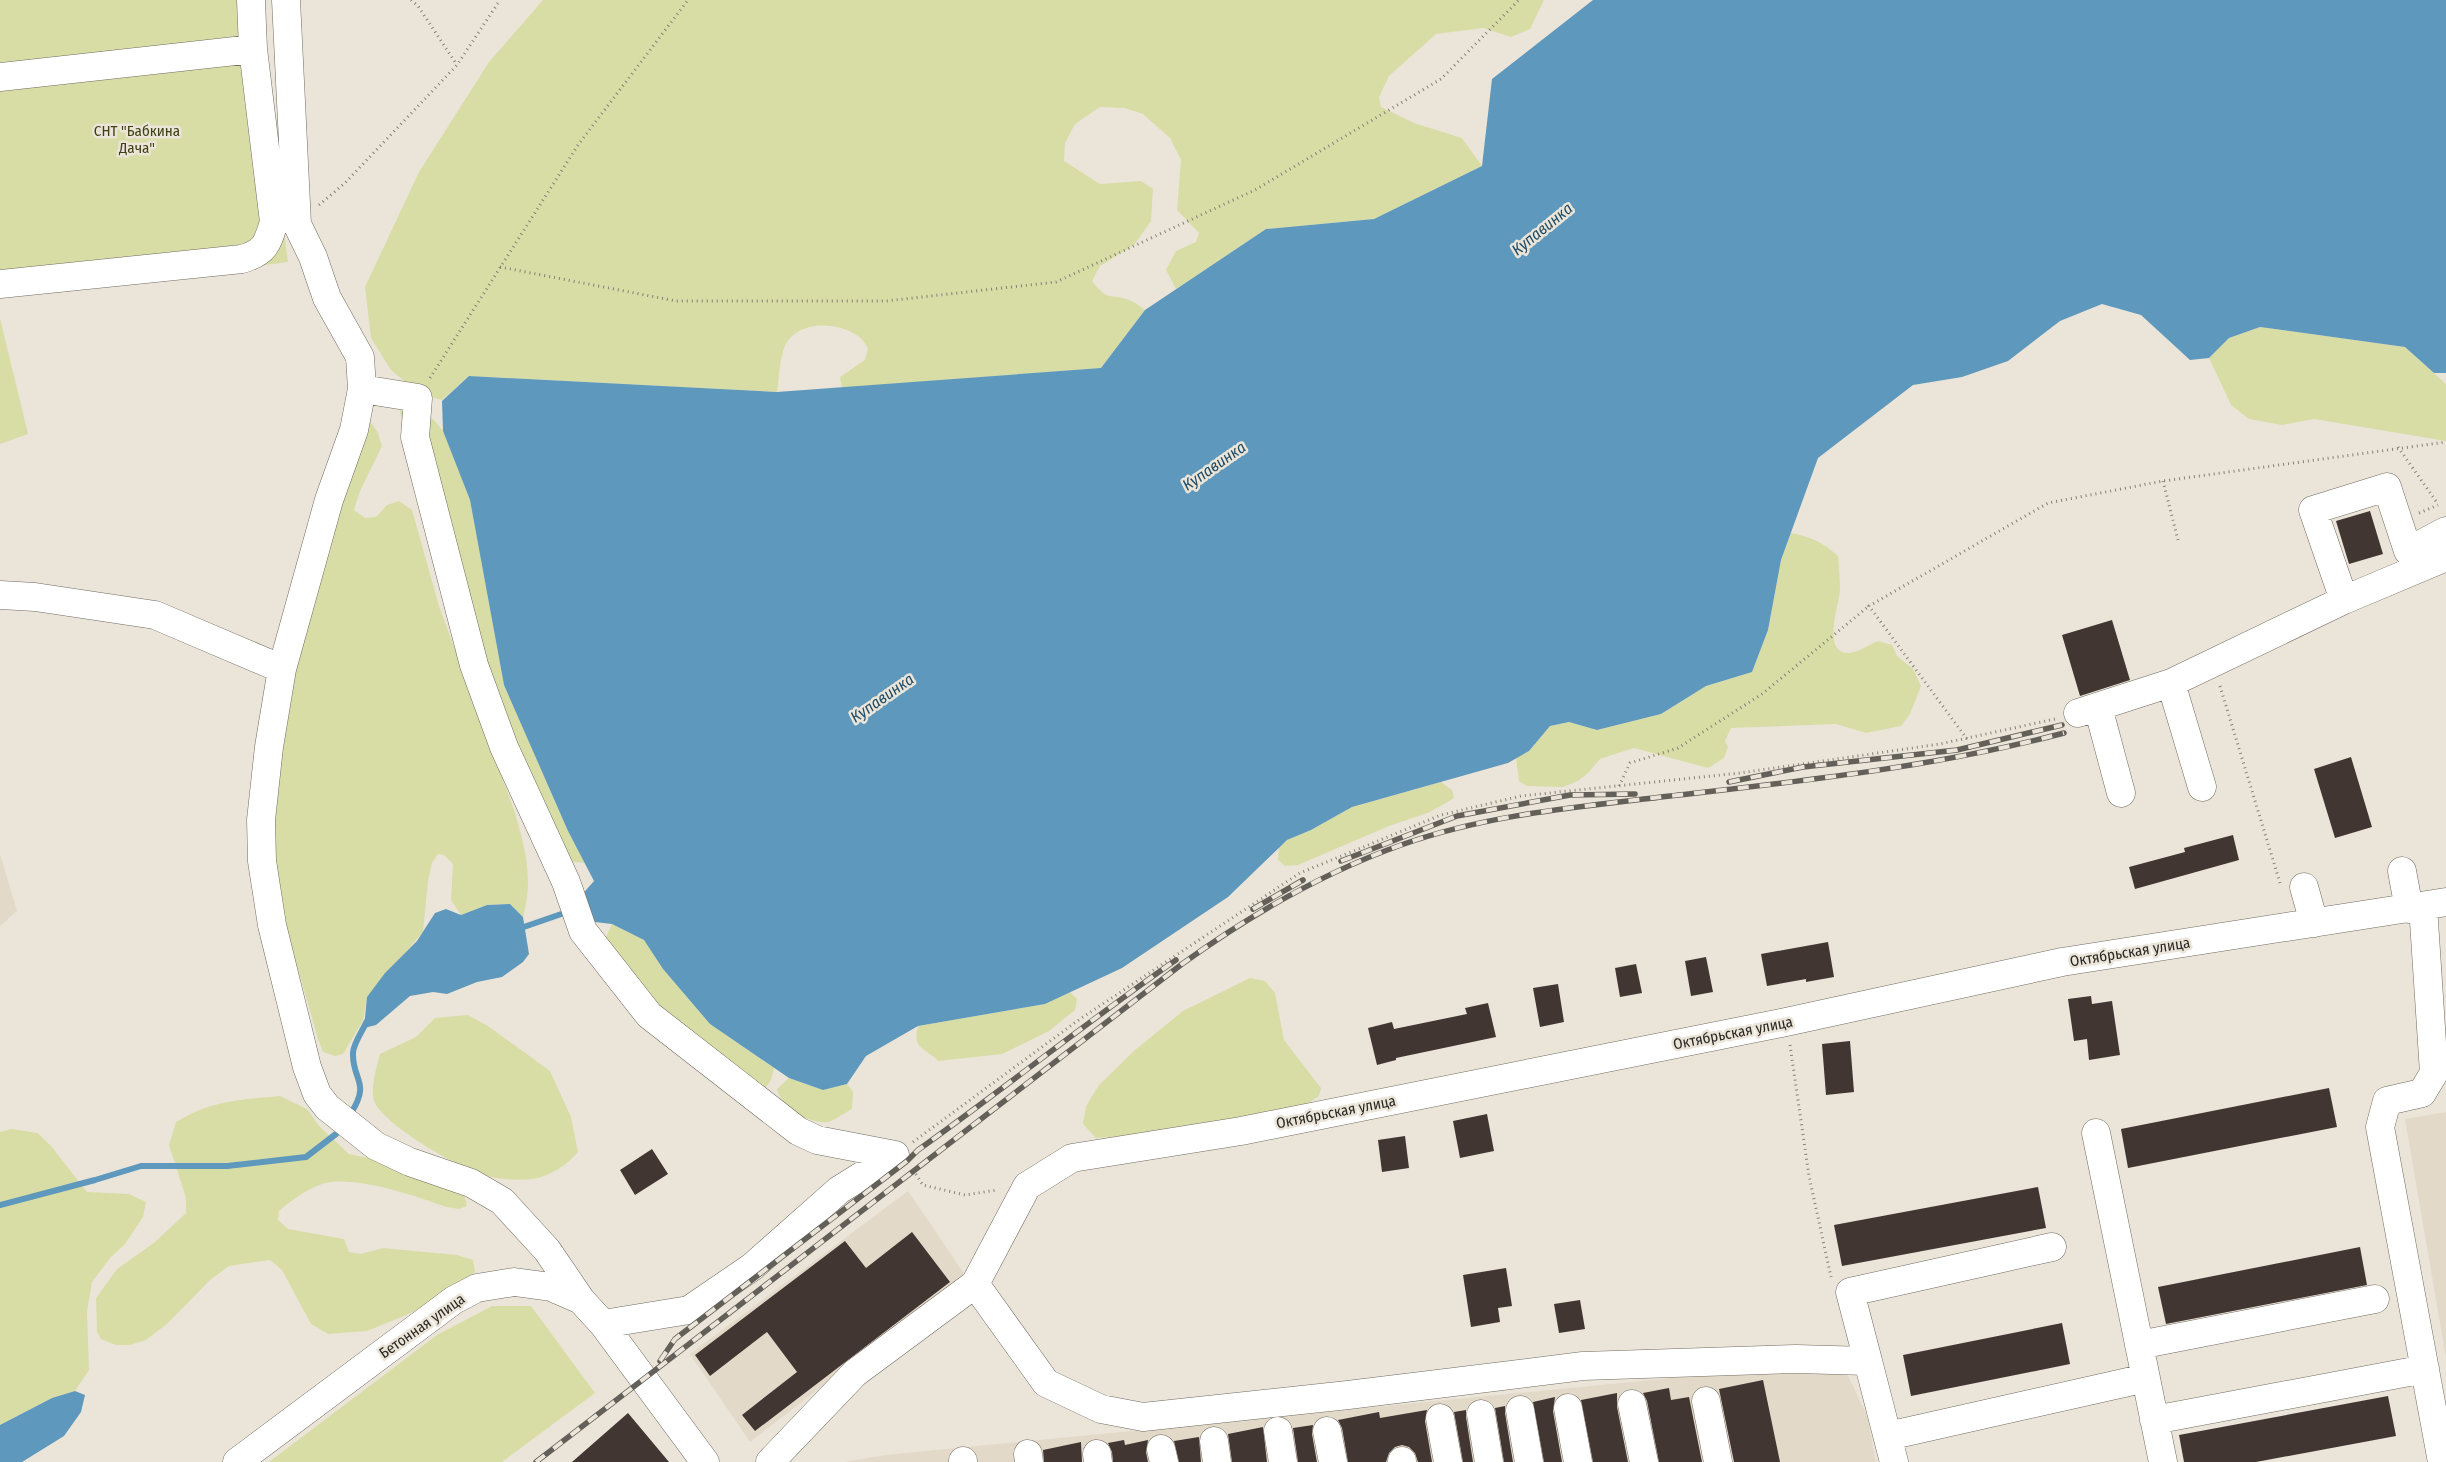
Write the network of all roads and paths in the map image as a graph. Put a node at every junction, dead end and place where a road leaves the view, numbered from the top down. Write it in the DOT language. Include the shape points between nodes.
graph roads {
  1 [pos="251,0"];
  2 [pos="286,0"];
  3 [pos="411,0"];
  4 [pos="500,0"];
  5 [pos="688,0"];
  6 [pos="1519,0"];
  7 [pos="253,49"];
  8 [pos="457,65"];
  9 [pos="0,77"];
  10 [pos="296,224"];
  11 [pos="500,267"];
  12 [pos="0,284"];
  13 [pos="362,389"];
  14 [pos="418,398"];
  15 [pos="2446,442"];
  16 [pos="2398,447"];
  17 [pos="2163,481"];
  18 [pos="2438,504"];
  19 [pos="2446,531"];
  20 [pos="2178,540"];
  21 [pos="2446,557"];
  22 [pos="0,595"];
  23 [pos="2344,600"];
  24 [pos="1869,606"];
  25 [pos="2213,664"];
  26 [pos="282,669"];
  27 [pos="2171,683"];
  28 [pos="2088,710"];
  29 [pos="1967,739"];
  30 [pos="1619,786"];
  31 [pos="2202,787"];
  32 [pos="2121,793"];
  33 [pos="2402,871"];
  34 [pos="2293,888"];
  35 [pos="2426,906"];
  36 [pos="2314,923"];
  37 [pos="1786,1022"];
  38 [pos="2096,1133"];
  39 [pos="895,1155"];
  40 [pos="1028,1186"];
  41 [pos="2052,1247"];
  42 [pos="975,1284"];
  43 [pos="1850,1292"];
  44 [pos="2375,1299"];
  45 [pos="581,1300"];
  46 [pos="603,1324"];
  47 [pos="2139,1345"];
  48 [pos="1868,1361"];
  49 [pos="2425,1369"];
  50 [pos="2146,1378"];
  51 [pos="1706,1401"];
  52 [pos="1632,1404"];
  53 [pos="1568,1408"];
  54 [pos="1520,1410"];
  55 [pos="1481,1414"];
  56 [pos="1440,1418"];
  57 [pos="2154,1420"];
  58 [pos="1278,1431"];
  59 [pos="1327,1431"];
  60 [pos="1891,1449"];
  61 [pos="237,1462"];
  62 [pos="705,1462"];
  63 [pos="770,1462"];
  64 [pos="1284,1462"];
  65 [pos="1333,1462"];
  66 [pos="1448,1462"];
  67 [pos="1489,1462"];
  68 [pos="1530,1462"];
  69 [pos="1578,1462"];
  70 [pos="1644,1462"];
  71 [pos="1718,1462"];
  72 [pos="2163,1462"];
  73 [pos="2442,1462"];
  1 -- 7 [label="street"];
  2 -- 10 [label="street"];
  3 -- 8 [label="path"];
  4 -- 8 [label="path"];
  5 -- 11 [label="path" via="578,145"];
  6 -- 11 [label="path" via="1441,79 1255,190 1056,282 886,301 676,301"];
  7 -- 9 [label="street"];
  7 -- 12 [label="street" via="274,222 268,240 258,254 242,259"];
  8 -- 10 [label="path" via="345,183"];
  10 -- 13 [label="street" via="314,257 327,298 360,357"];
  11 -- 14 [label="path"];
  13 -- 14 [label="street"];
  13 -- 26 [label="street" via="354,430 329,500"];
  14 -- 39 [label="street" via="415,437 474,664 504,747 566,882 583,931 649,1015 798,1131 817,1140"];
  15 -- 16 [label="path"];
  16 -- 17 [label="path"];
  16 -- 18 [label="path"];
  17 -- 20 [label="path"];
  17 -- 24 [label="path" via="2048,503"];
  19 -- 23 [label="street" via="2408,551 2387,487 2313,510"];
  21 -- 23 [label="street"];
  22 -- 26 [label="street" via="53,599 155,615"];
  23 -- 25 [label="street"];
  24 -- 29 [label="path"];
  24 -- 30 [label="path" via="1762,694 1678,748 1630,763"];
  25 -- 27 [label="street"];
  25 -- 34 [label="path"];
  26 -- 45 [label="street" via="261,820 262,861 274,935 307,1067 317,1094 327,1107 376,1146 470,1183 502,1202 547,1250"];
  27 -- 28 [label="street"];
  27 -- 31 [label="street"];
  28 -- 29 [label="path"];
  28 -- 32 [label="street"];
  29 -- 30 [label="path" via="1740,773"];
  30 -- 39 [label="path" via="1521,796 1441,815 1300,873 1080,1019"];
  33 -- 35 [label="street"];
  34 -- 36 [label="street"];
  35 -- 36 [label="street, Октябрьская улица"];
  35 -- 49 [label="street" via="2434,1073 2422,1093 2387,1101 2380,1126"];
  36 -- 37 [label="street, Октябрьская улица" via="2062,962"];
  37 -- 40 [label="street, Октябрьская улица" via="1241,1132 1072,1158"];
  37 -- 43 [label="path" via="1809,1176 1833,1287"];
  38 -- 47 [label="street"];
  39 -- 40 [label="path" via="907,1161 923,1185 965,1195"];
  39 -- 46 [label="street" via="838,1190 752,1267 689,1310"];
  40 -- 42 [label="street"];
  41 -- 43 [label="street"];
  42 -- 48 [label="street" via="1046,1382 1101,1409 1143,1417 1582,1366"];
  42 -- 63 [label="street" via="855,1372"];
  43 -- 48 [label="street"];
  44 -- 47 [label="street"];
  45 -- 46 [label="street, Бетонная улица"];
  45 -- 61 [label="street, Бетонная улица" via="551,1286 523,1283 477,1288 454,1300"];
  46 -- 62 [label="street, Бетонная улица"];
  47 -- 50 [label="street"];
  48 -- 60 [label="street"];
  49 -- 57 [label="street"];
  49 -- 73 [label="street"];
  50 -- 57 [label="street"];
  50 -- 60 [label="street"];
  51 -- 71 [label="street"];
  52 -- 70 [label="street"];
  53 -- 69 [label="street"];
  54 -- 68 [label="street"];
  55 -- 67 [label="street"];
  56 -- 66 [label="street"];
  57 -- 72 [label="street"];
  58 -- 64 [label="street"];
  59 -- 65 [label="street"];
}
